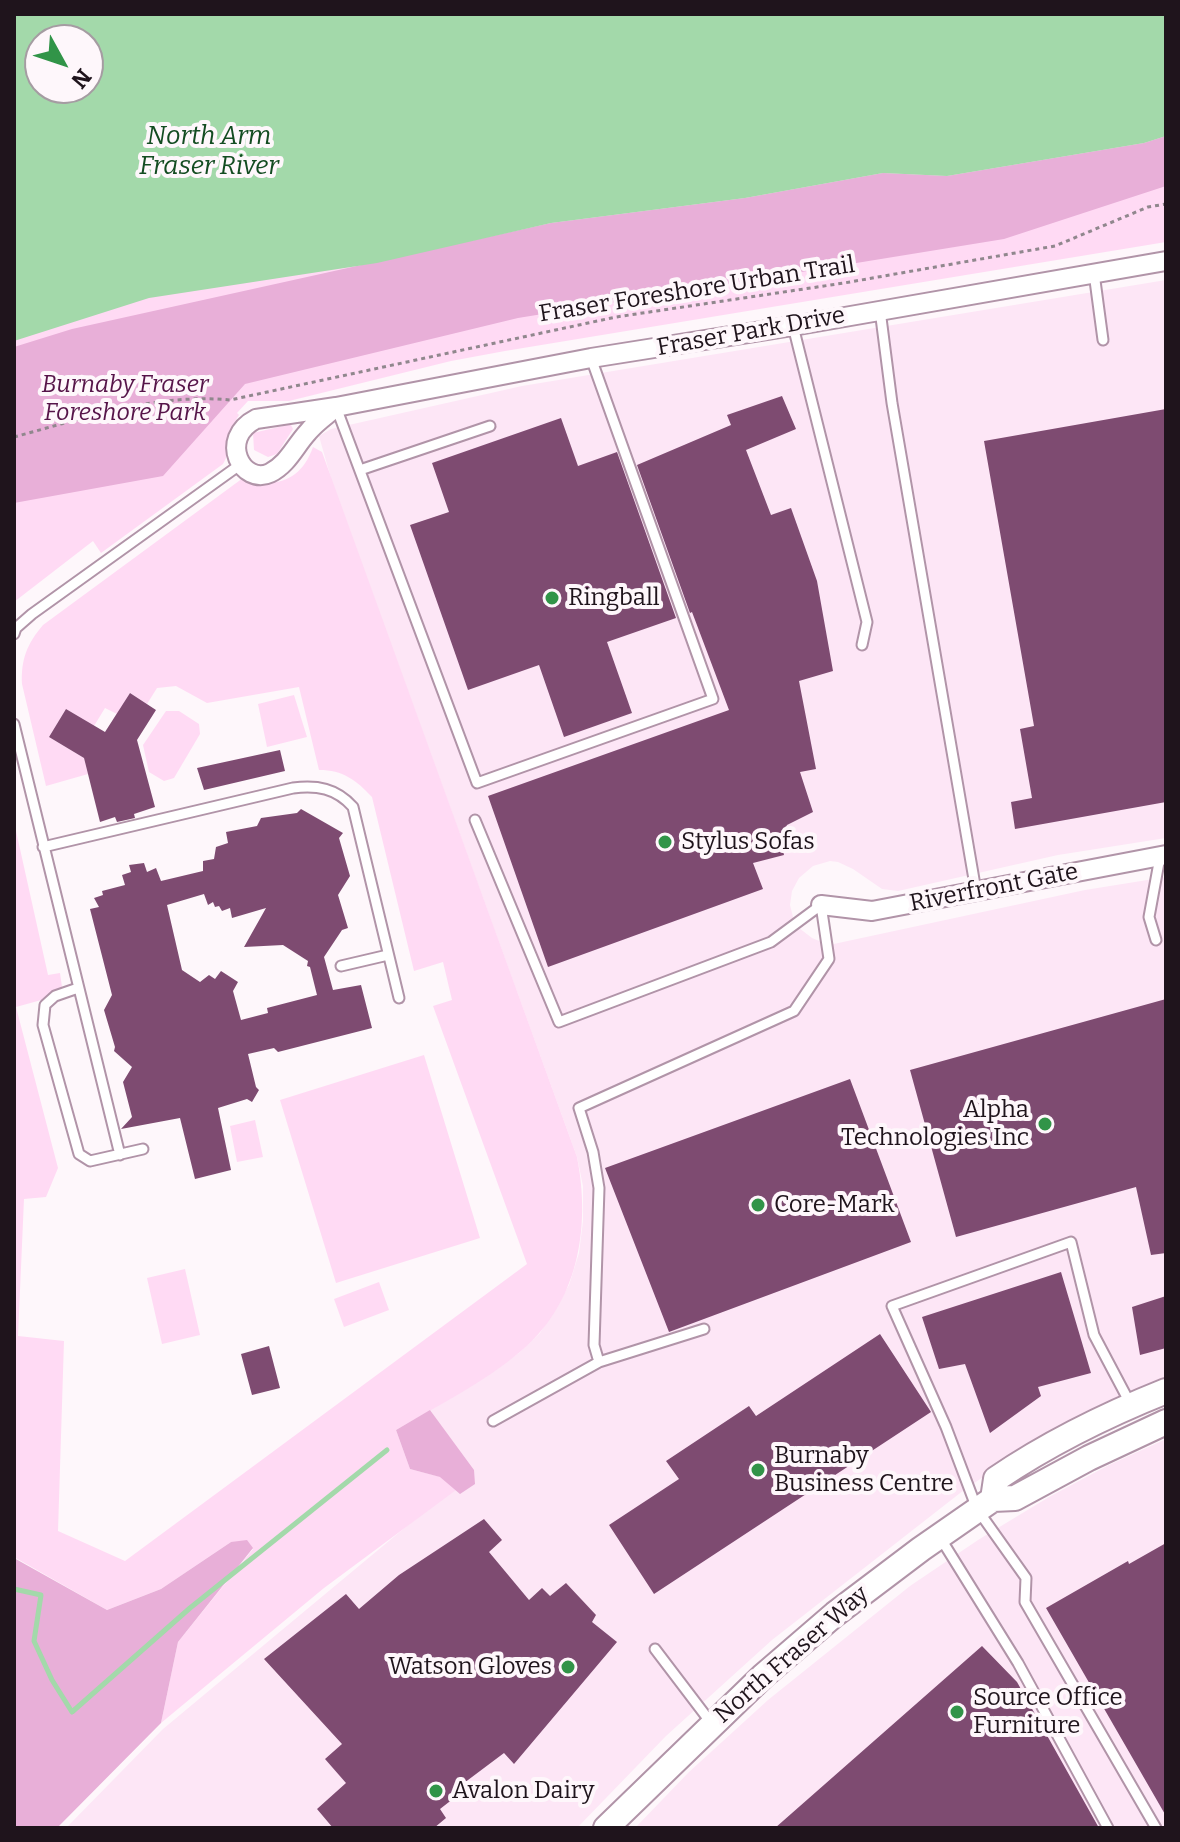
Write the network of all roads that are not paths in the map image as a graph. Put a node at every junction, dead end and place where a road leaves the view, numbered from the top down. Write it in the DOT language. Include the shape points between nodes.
graph roads {
  1 [pos="1166,261"];
  2 [pos="1094,273"];
  3 [pos="880,310"];
  4 [pos="793,326"];
  5 [pos="1103,340"];
  6 [pos="591,358"];
  7 [pos="336,407"];
  8 [pos="490,426"];
  9 [pos="241,464"];
  10 [pos="360,470"];
  11 [pos="14,634"];
  12 [pos="862,645"];
  13 [pos="14,724"];
  14 [pos="475,820"];
  15 [pos="43,847"];
  16 [pos="1163,855"];
  17 [pos="976,891"];
  18 [pos="821,905"];
  19 [pos="1156,940"];
  20 [pos="388,955"];
  21 [pos="341,966"];
  22 [pos="78,988"];
  23 [pos="399,998"];
  24 [pos="143,1149"];
  25 [pos="120,1155"];
  26 [pos="704,1329"];
  27 [pos="599,1362"];
  28 [pos="1166,1391"];
  29 [pos="1131,1405"];
  30 [pos="493,1421"];
  31 [pos="1166,1422"];
  32 [pos="985,1504"];
  33 [pos="940,1536"];
  34 [pos="655,1649"];
  35 [pos="712,1724"];
  36 [pos="606,1828"];
  37 [pos="1108,1828"];
  38 [pos="1156,1828"];
  1 -- 2 [label="street, Fraser Park Drive"];
  2 -- 3 [label="street, Fraser Park Drive"];
  2 -- 5 [label="lane"];
  3 -- 4 [label="street, Fraser Park Drive"];
  3 -- 17 [label="lane"];
  4 -- 6 [label="street, Fraser Park Drive"];
  4 -- 12 [label="lane" via="867,622"];
  6 -- 7 [label="street, Fraser Park Drive"];
  6 -- 10 [label="lane" via="713,699 477,783"];
  7 -- 9 [label="street" via="310,429 284,465 264,475"];
  7 -- 9 [label="street, Fraser Park Drive" via="247,424 235,447"];
  7 -- 10 [label="lane"];
  8 -- 10 [label="lane"];
  9 -- 11 [label="lane" via="32,614"];
  13 -- 15 [label="lane"];
  14 -- 18 [label="lane" via="559,1022 771,942"];
  15 -- 20 [label="lane" via="293,788 327,789 353,807"];
  15 -- 22 [label="lane"];
  16 -- 17 [label="street, Riverfront Gate"];
  16 -- 19 [label="lane" via="1149,917"];
  17 -- 18 [label="street, Riverfront Gate" via="872,911"];
  18 -- 27 [label="lane" via="829,959 794,1011 579,1108 599,1188 594,1345"];
  20 -- 21 [label="lane"];
  20 -- 23 [label="lane"];
  22 -- 25 [label="lane"];
  22 -- 25 [label="lane" via="45,1005 43,1025 79,1154 90,1161"];
  24 -- 25 [label="lane"];
  26 -- 27 [label="lane"];
  27 -- 30 [label="lane"];
  28 -- 29 [label="street, North Fraser Way"];
  29 -- 32 [label="street, North Fraser Way" via="996,1479"];
  29 -- 32 [label="lane" via="1094,1335 1071,1242 892,1306"];
  31 -- 32 [label="street, North Fraser Way" via="1015,1498"];
  32 -- 33 [label="street, North Fraser Way"];
  32 -- 38 [label="lane" via="1026,1578 1025,1602"];
  33 -- 35 [label="street, North Fraser Way" via="835,1614"];
  33 -- 37 [label="lane" via="1018,1663"];
  34 -- 35 [label="lane"];
  35 -- 36 [label="street, North Fraser Way"];
}
